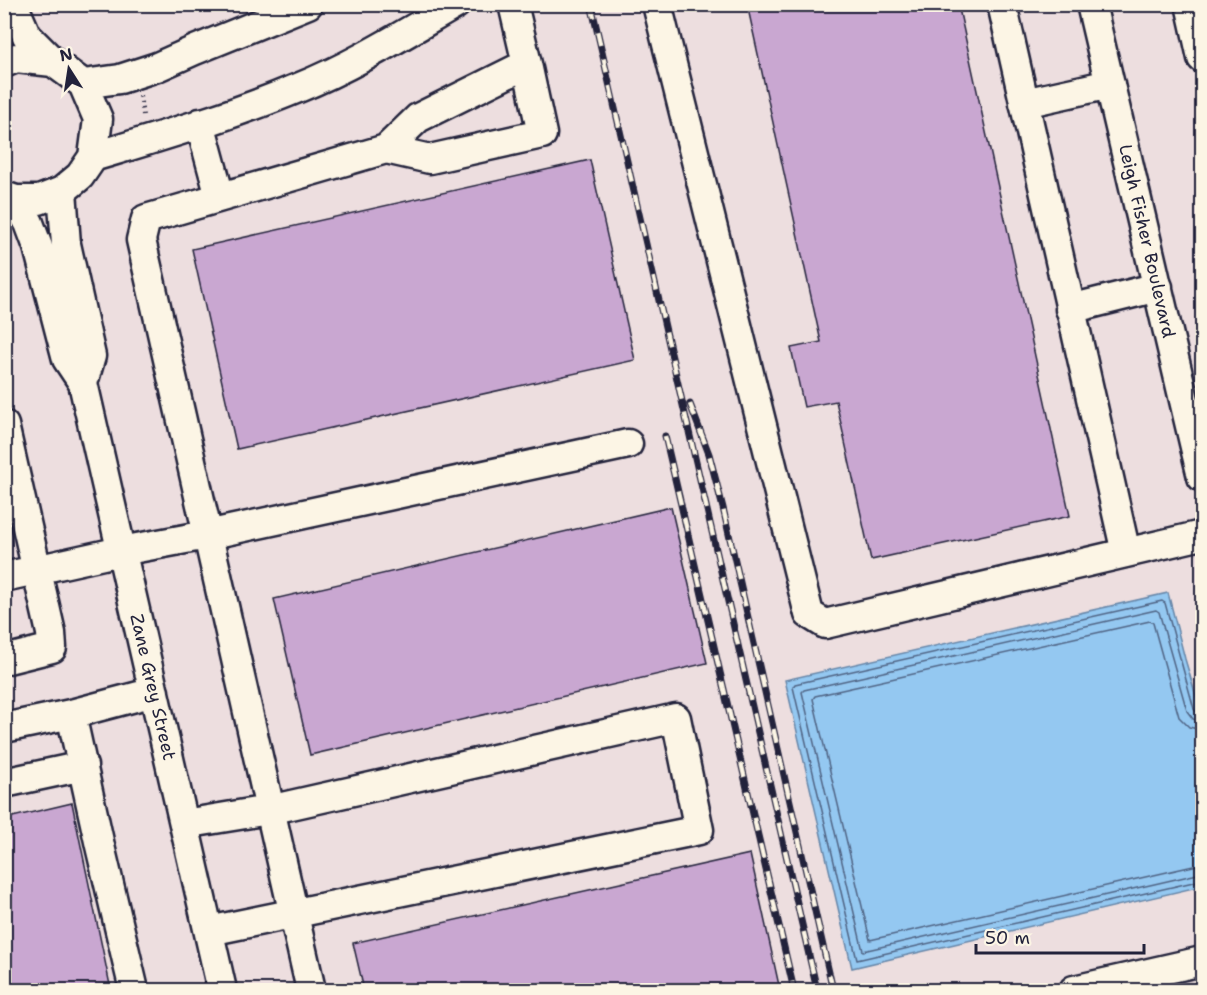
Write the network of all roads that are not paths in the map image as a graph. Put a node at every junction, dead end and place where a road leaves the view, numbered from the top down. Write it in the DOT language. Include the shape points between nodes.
graph roads {
  1 [pos="13,4"];
  2 [pos="456,4"];
  3 [pos="513,4"];
  4 [pos="657,4"];
  5 [pos="1002,4"];
  6 [pos="1091,4"];
  7 [pos="1190,4"];
  8 [pos="291,8"];
  9 [pos="1203,58"];
  10 [pos="53,62"];
  11 [pos="4,63"];
  12 [pos="527,64"];
  13 [pos="82,84"];
  14 [pos="1110,84"];
  15 [pos="1024,103"];
  16 [pos="201,123"];
  17 [pos="386,149"];
  18 [pos="93,157"];
  19 [pos="62,191"];
  20 [pos="220,197"];
  21 [pos="10,198"];
  22 [pos="1158,287"];
  23 [pos="1070,309"];
  24 [pos="83,383"];
  25 [pos="1192,384"];
  26 [pos="4,424"];
  27 [pos="628,444"];
  28 [pos="1203,477"];
  29 [pos="207,535"];
  30 [pos="1203,535"];
  31 [pos="121,551"];
  32 [pos="1126,553"];
  33 [pos="36,570"];
  34 [pos="4,577"];
  35 [pos="4,660"];
  36 [pos="154,692"];
  37 [pos="71,714"];
  38 [pos="4,728"];
  39 [pos="84,766"];
  40 [pos="4,783"];
  41 [pos="269,810"];
  42 [pos="184,824"];
  43 [pos="292,914"];
  44 [pos="208,932"];
  45 [pos="1203,961"];
  46 [pos="134,990"];
  47 [pos="222,990"];
  48 [pos="310,990"];
  49 [pos="1074,990"];
  1 -- 10 [label="street" via="27,36"];
  2 -- 16 [label="street" via="349,65 299,88"];
  3 -- 12 [label="street"];
  4 -- 32 [label="street" via="809,614 825,624"];
  5 -- 15 [label="street"];
  6 -- 14 [label="street, Leigh Fisher Boulevard"];
  7 -- 9 [label="street"];
  8 -- 13 [label="street" via="157,67 120,80"];
  10 -- 11 [label="street" via="16,58"];
  10 -- 13 [label="street"];
  12 -- 17 [label="street" via="418,117"];
  12 -- 17 [label="street" via="542,134 430,159"];
  13 -- 18 [label="street" via="98,119"];
  14 -- 15 [label="street"];
  14 -- 22 [label="street, Leigh Fisher Boulevard"];
  15 -- 23 [label="street"];
  16 -- 18 [label="street"];
  16 -- 20 [label="street"];
  17 -- 20 [label="street"];
  18 -- 19 [label="street" via="80,176"];
  19 -- 21 [label="street" via="39,200"];
  19 -- 24 [label="street, Zane Grey Street" via="66,244 91,356"];
  20 -- 29 [label="street" via="146,219 141,240"];
  21 -- 24 [label="street, Zane Grey Street" via="29,223 67,359"];
  22 -- 23 [label="street"];
  22 -- 25 [label="street, Leigh Fisher Boulevard"];
  23 -- 32 [label="street"];
  24 -- 31 [label="street, Zane Grey Street"];
  25 -- 28 [label="street, Leigh Fisher Boulevard"];
  26 -- 33 [label="street"];
  27 -- 29 [label="street"];
  29 -- 31 [label="street"];
  29 -- 41 [label="street"];
  30 -- 32 [label="street"];
  31 -- 33 [label="street"];
  31 -- 36 [label="street, Zane Grey Street"];
  33 -- 34 [label="street"];
  33 -- 35 [label="street" via="52,648"];
  36 -- 37 [label="street"];
  36 -- 42 [label="street, Zane Grey Street"];
  37 -- 38 [label="street"];
  37 -- 39 [label="street"];
  39 -- 40 [label="street"];
  39 -- 46 [label="street"];
  41 -- 42 [label="street"];
  41 -- 43 [label="street"];
  41 -- 43 [label="street" via="676,718 699,830"];
  42 -- 44 [label="street, Zane Grey Street"];
  43 -- 44 [label="street"];
  43 -- 48 [label="street"];
  44 -- 47 [label="street, Zane Grey Street"];
  45 -- 49 [label="street"];
}
